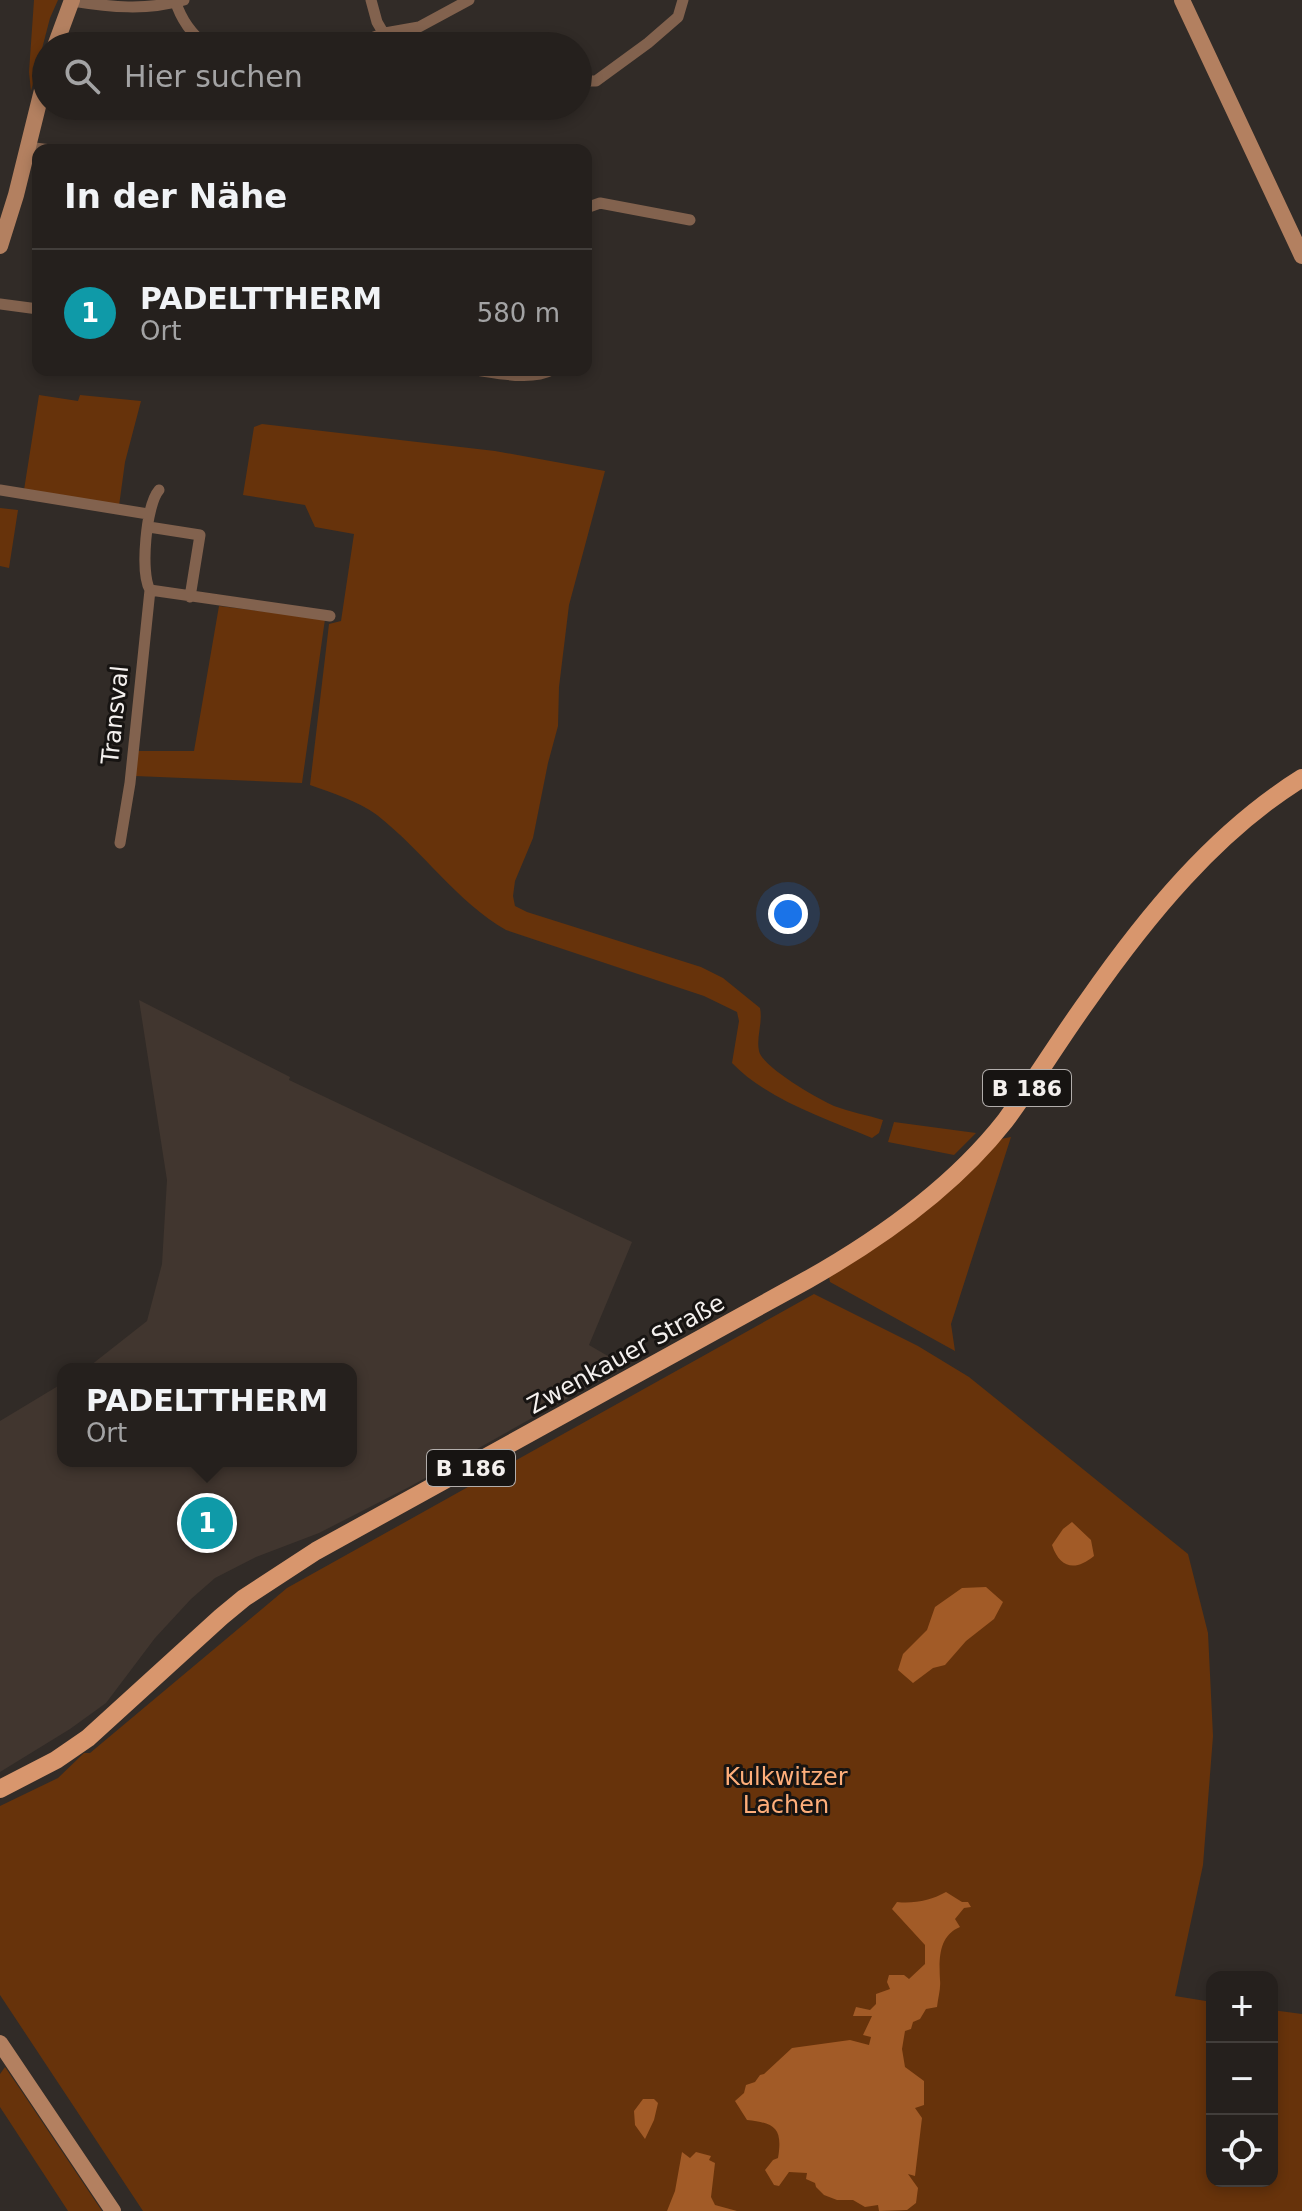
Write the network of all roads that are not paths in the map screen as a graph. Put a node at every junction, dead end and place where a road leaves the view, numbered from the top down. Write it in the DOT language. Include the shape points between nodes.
graph roads {
  1 [pos="72,0"];
  2 [pos="371,0"];
  3 [pos="469,0"];
  4 [pos="683,0"];
  5 [pos="1182,0"];
  6 [pos="178,1"];
  7 [pos="60,32"];
  8 [pos="192,32"];
  9 [pos="384,32"];
  10 [pos="391,32"];
  11 [pos="592,81"];
  12 [pos="34,120"];
  13 [pos="27,147"];
  14 [pos="32,148"];
  15 [pos="592,206"];
  16 [pos="690,220"];
  17 [pos="0,246"];
  18 [pos="1302,256"];
  19 [pos="0,304"];
  20 [pos="32,308"];
  21 [pos="0,490"];
  22 [pos="159,490"];
  23 [pos="148,514"];
  24 [pos="149,527"];
  25 [pos="150,590"];
  26 [pos="190,597"];
  27 [pos="330,616"];
  28 [pos="1302,778"];
  29 [pos="120,843"];
  30 [pos="0,1789"];
  31 [pos="0,2043"];
  32 [pos="113,2211"];
  1 -- 6 [label="street" via="128,8"];
  1 -- 7 [label="street"];
  2 -- 9 [label="street"];
  3 -- 10 [label="street" via="419,27"];
  4 -- 11 [label="street" via="678,17"];
  5 -- 18 [label="street"];
  6 -- 8 [label="street"];
  12 -- 13 [label="street"];
  13 -- 14 [label="street"];
  13 -- 17 [label="street"];
  15 -- 16 [label="street"];
  19 -- 20 [label="street"];
  21 -- 23 [label="street"];
  22 -- 23 [label="street, Transval"];
  23 -- 24 [label="street, Transval"];
  24 -- 25 [label="street, Transval" via="144,575"];
  24 -- 26 [label="street" via="200,535"];
  25 -- 26 [label="street"];
  25 -- 29 [label="street, Transval"];
  26 -- 27 [label="street"];
  28 -- 30 [label="main road, Zwenkauer Straße / B 186" via="1247,817 1193,870 1089,998 1004,1121 909,1214 807,1280 303,1559 221,1617 88,1738"];
  31 -- 32 [label="street"];
}
